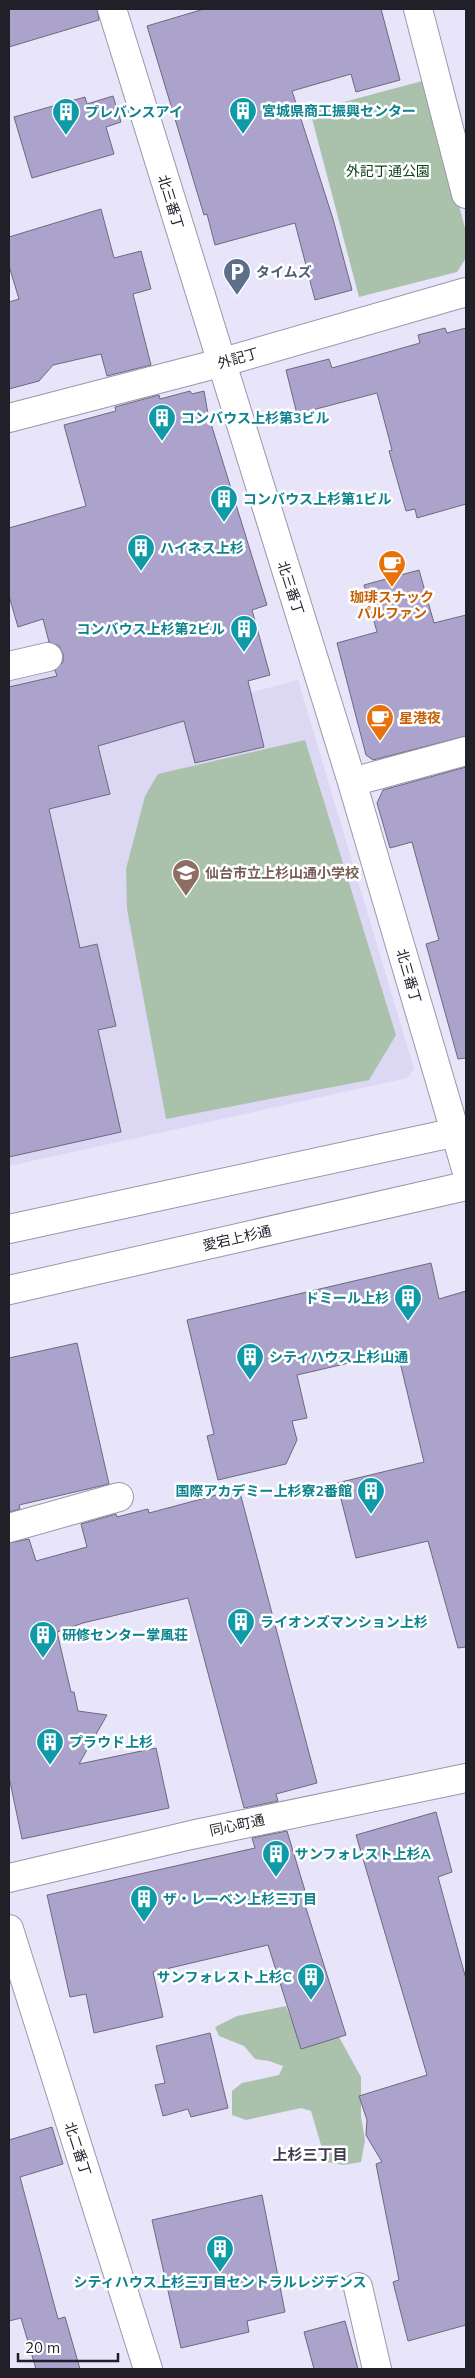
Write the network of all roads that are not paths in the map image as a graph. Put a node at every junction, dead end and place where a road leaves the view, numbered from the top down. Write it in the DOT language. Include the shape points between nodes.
graph roads {
  1 [pos="112,9"];
  2 [pos="418,9"];
  3 [pos="466,194"];
  4 [pos="466,292"];
  5 [pos="220,363"];
  6 [pos="9,418"];
  7 [pos="48,657"];
  8 [pos="9,666"];
  9 [pos="466,751"];
  10 [pos="352,782"];
  11 [pos="461,1131"];
  12 [pos="466,1170"];
  13 [pos="466,1186"];
  14 [pos="9,1230"];
  15 [pos="9,1290"];
  16 [pos="119,1497"];
  17 [pos="9,1528"];
  18 [pos="466,1778"];
  19 [pos="9,1878"];
  20 [pos="9,1929"];
  21 [pos="358,2287"];
  22 [pos="148,2369"];
  23 [pos="377,2369"];
  1 -- 5 [label="street, 北三番丁"];
  2 -- 3 [label="street"];
  4 -- 5 [label="street, 外記丁"];
  5 -- 6 [label="street, 外記丁"];
  5 -- 10 [label="street, 北三番丁"];
  7 -- 8 [label="street"];
  9 -- 10 [label="street"];
  10 -- 11 [label="street, 北三番丁"];
  11 -- 12 [label="street, 北三番丁"];
  11 -- 14 [label="street"];
  13 -- 15 [label="street, 愛宕上杉通"];
  16 -- 17 [label="street"];
  18 -- 19 [label="street, 同心町通" via="191,1835"];
  20 -- 22 [label="street, 北二番丁"];
  21 -- 23 [label="street"];
}
